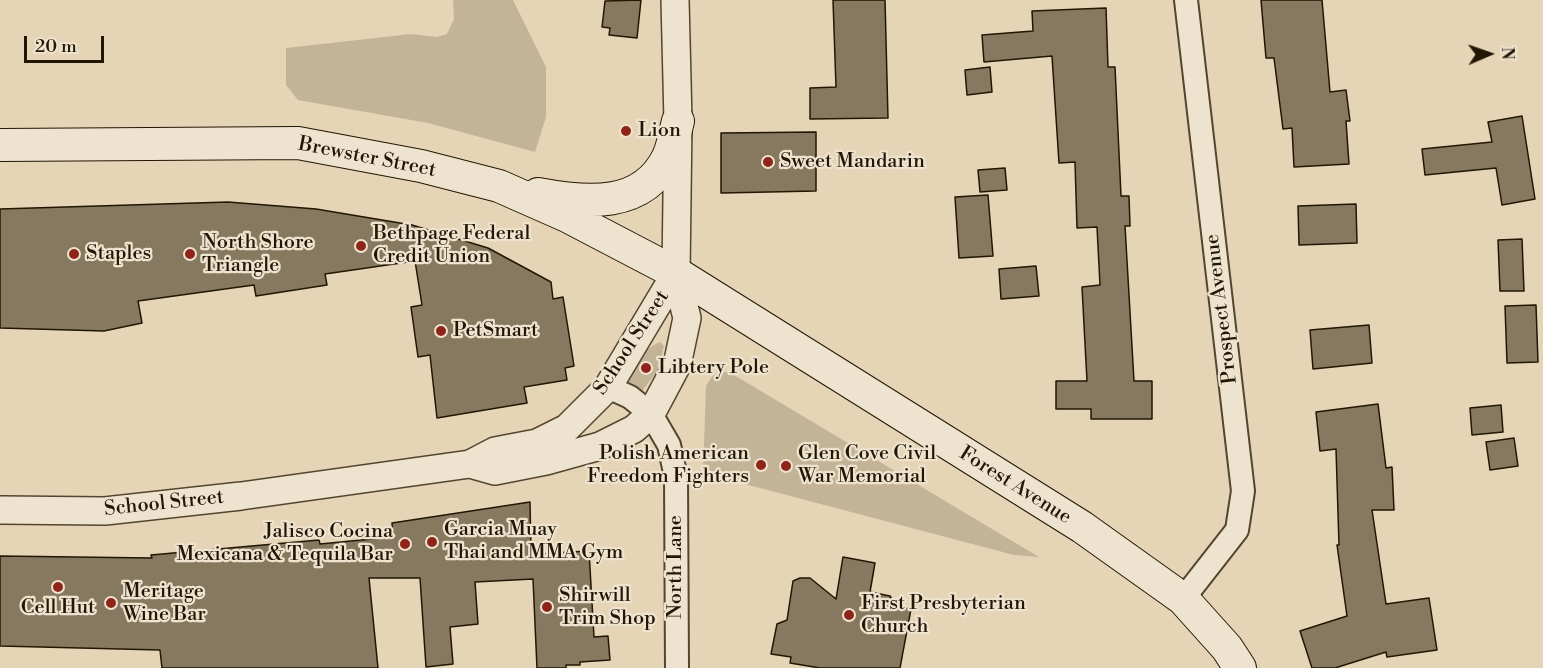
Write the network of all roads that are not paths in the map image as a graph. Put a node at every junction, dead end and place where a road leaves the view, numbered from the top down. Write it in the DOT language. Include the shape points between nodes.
graph roads {
  1 [pos="675,0"];
  2 [pos="1186,0"];
  3 [pos="678,121"];
  4 [pos="0,145"];
  5 [pos="499,186"];
  6 [pos="676,273"];
  7 [pos="608,387"];
  8 [pos="651,414"];
  9 [pos="470,464"];
  10 [pos="0,510"];
  11 [pos="1183,599"];
  12 [pos="677,668"];
  13 [pos="1240,668"];
  1 -- 3 [label="street"];
  2 -- 11 [label="street, Prospect Avenue" via="1243,491 1237,530"];
  3 -- 5 [label="main road" via="668,157 651,180 631,195 587,199"];
  3 -- 6 [label="street"];
  4 -- 5 [label="main road, Brewster Street" via="298,143 421,166"];
  5 -- 6 [label="main road, Brewster Street" via="567,216"];
  6 -- 7 [label="street, School Street"];
  6 -- 8 [label="street, School Street" via="687,318 677,364"];
  6 -- 11 [label="main road, Forest Avenue" via="1082,527"];
  7 -- 8 [label="street, North Lane"];
  7 -- 9 [label="street, School Street" via="567,428 537,443 495,451"];
  8 -- 9 [label="street, School Street" via="634,429 600,446 546,461 495,471"];
  8 -- 12 [label="street, North Lane" via="669,445 676,477"];
  9 -- 10 [label="street, School Street" via="116,510"];
  11 -- 13 [label="main road, Forest Avenue"];
}
